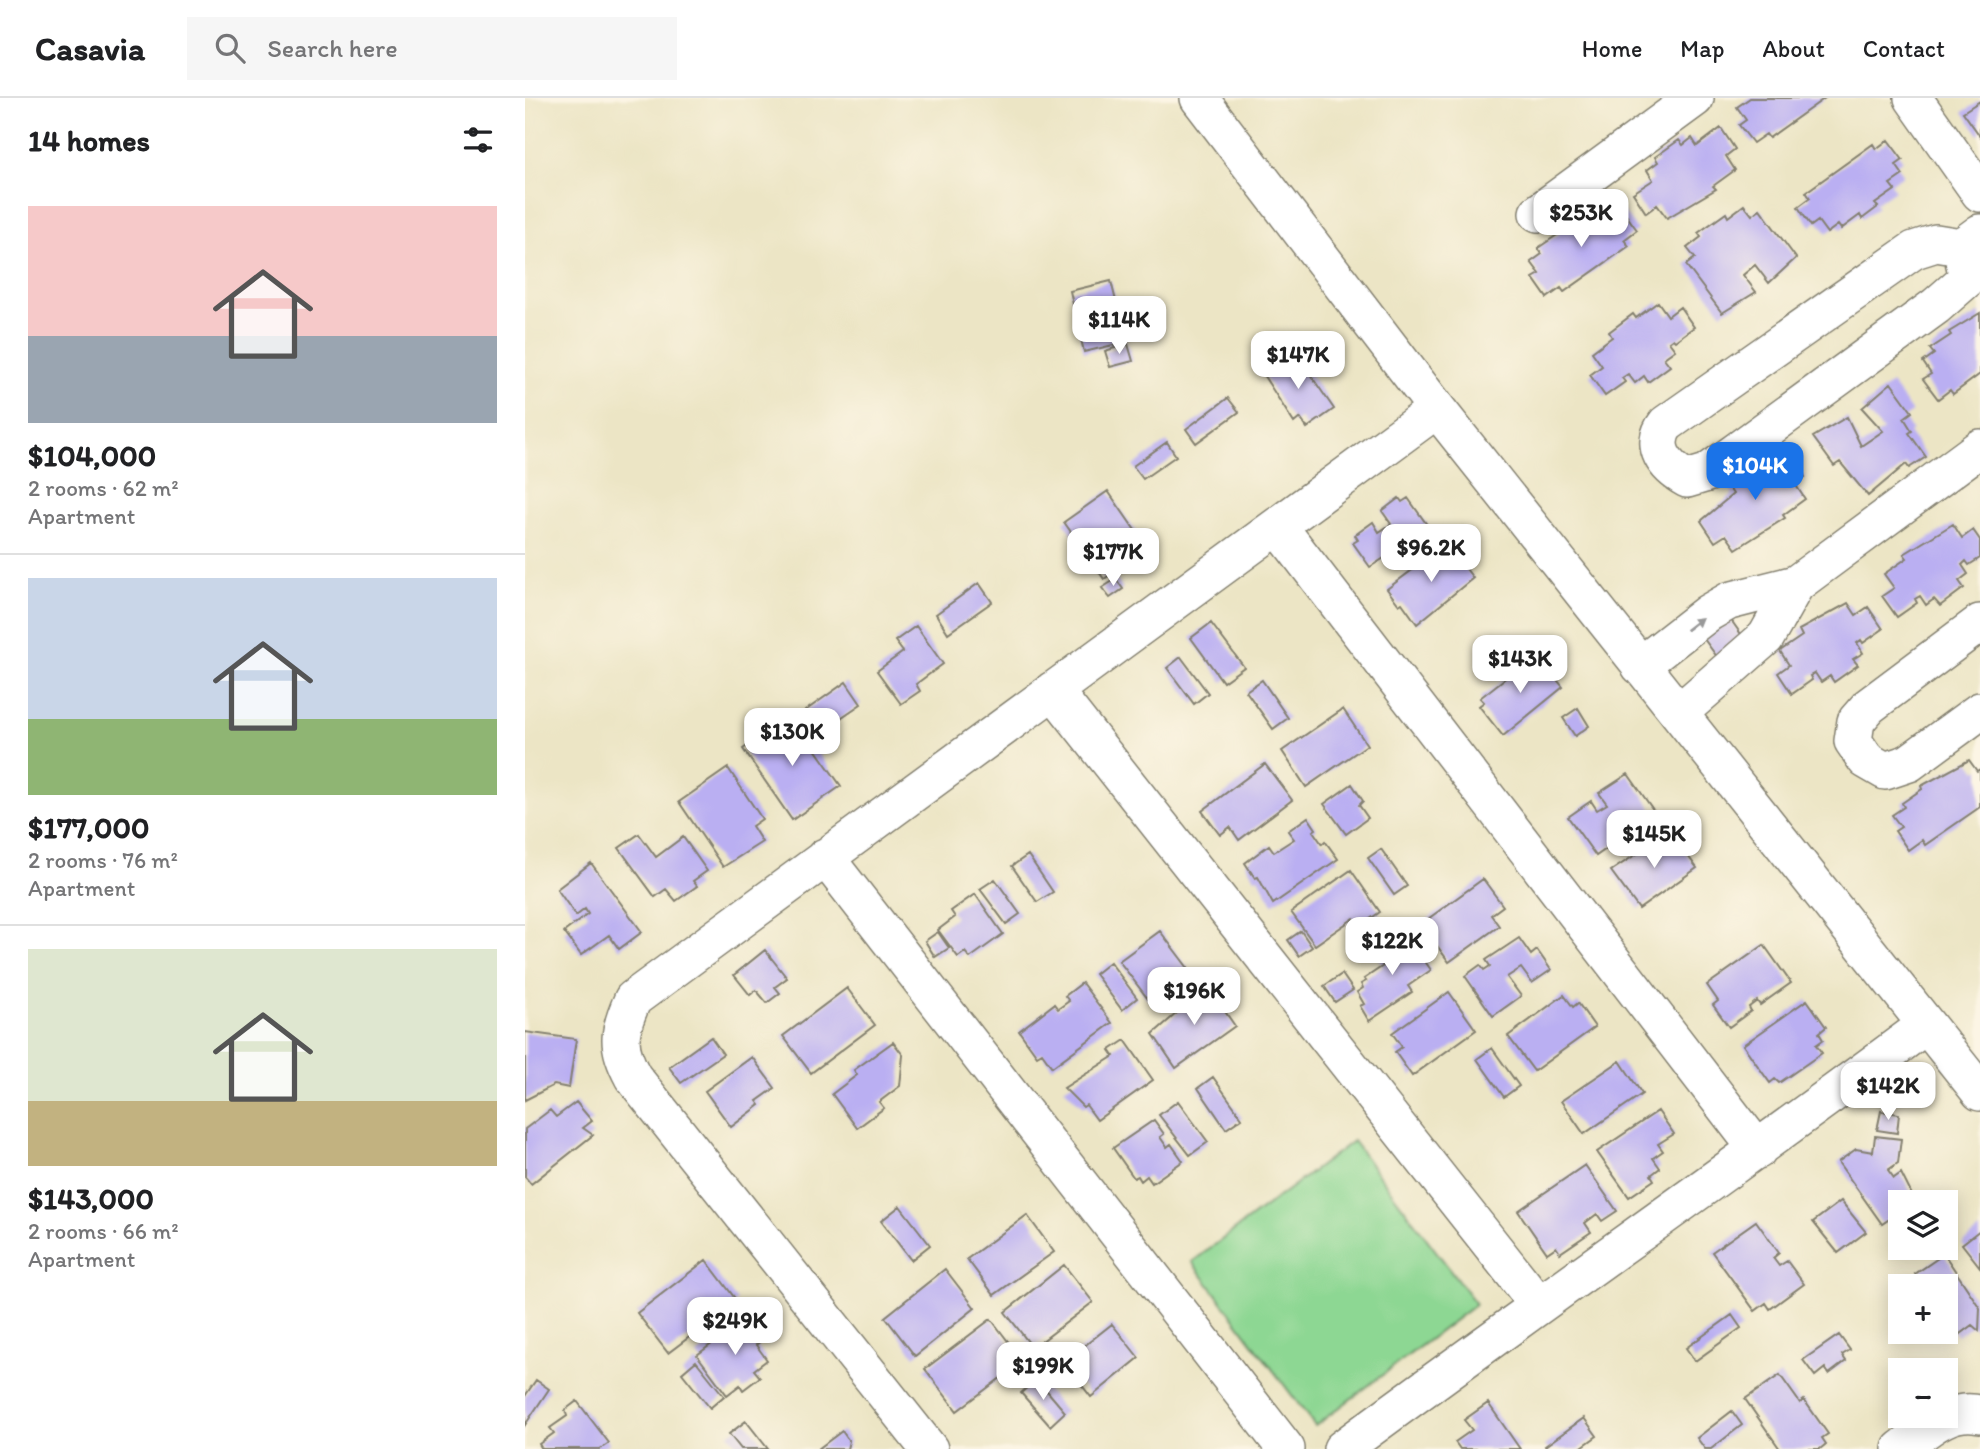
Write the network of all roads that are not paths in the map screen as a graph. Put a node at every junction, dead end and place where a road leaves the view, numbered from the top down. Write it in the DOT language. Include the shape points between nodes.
graph roads {
  1 [pos="1199,98"];
  2 [pos="1695,98"];
  3 [pos="1913,98"];
  4 [pos="1654,110"];
  5 [pos="1980,193"];
  6 [pos="1538,213"];
  7 [pos="1971,240"];
  8 [pos="1793,335"];
  9 [pos="1827,384"];
  10 [pos="1437,409"];
  11 [pos="1980,448"];
  12 [pos="1278,526"];
  13 [pos="1796,584"];
  14 [pos="1980,623"];
  15 [pos="1640,666"];
  16 [pos="1053,690"];
  17 [pos="1980,711"];
  18 [pos="1680,712"];
  19 [pos="825,857"];
  20 [pos="1926,1025"];
  21 [pos="1980,1092"];
  22 [pos="1758,1150"];
  23 [pos="1538,1304"];
  24 [pos="1980,1414"];
  25 [pos="929,1449"];
  26 [pos="1286,1449"];
  27 [pos="1342,1449"];
  28 [pos="1901,1449"];
  1 -- 10 [label="street"];
  2 -- 4 [label="street"];
  3 -- 5 [label="street"];
  4 -- 6 [label="street"];
  7 -- 8 [label="street" via="1914,250"];
  7 -- 9 [label="street" via="1968,278"];
  8 -- 9 [label="street"];
  8 -- 9 [label="street" via="1667,424 1657,436 1657,448 1673,471 1687,479 1707,473"];
  10 -- 12 [label="street"];
  10 -- 15 [label="street"];
  11 -- 13 [label="street"];
  12 -- 16 [label="street"];
  12 -- 22 [label="street"];
  15 -- 13 [label="street, one-way" via="1729,601"];
  13 -- 18 [label="street" via="1766,637"];
  14 -- 17 [label="street" via="1869,706 1856,721 1853,740 1866,760 1885,771 1909,763"];
  15 -- 18 [label="street"];
  16 -- 19 [label="street"];
  16 -- 23 [label="street"];
  18 -- 20 [label="street"];
  19 -- 25 [label="street" via="633,999 622,1023 620,1053 642,1088"];
  19 -- 26 [label="street"];
  20 -- 21 [label="street"];
  20 -- 22 [label="street"];
  22 -- 23 [label="street"];
  23 -- 27 [label="street"];
  24 -- 28 [label="street" via="1967,1411 1944,1418"];
}
